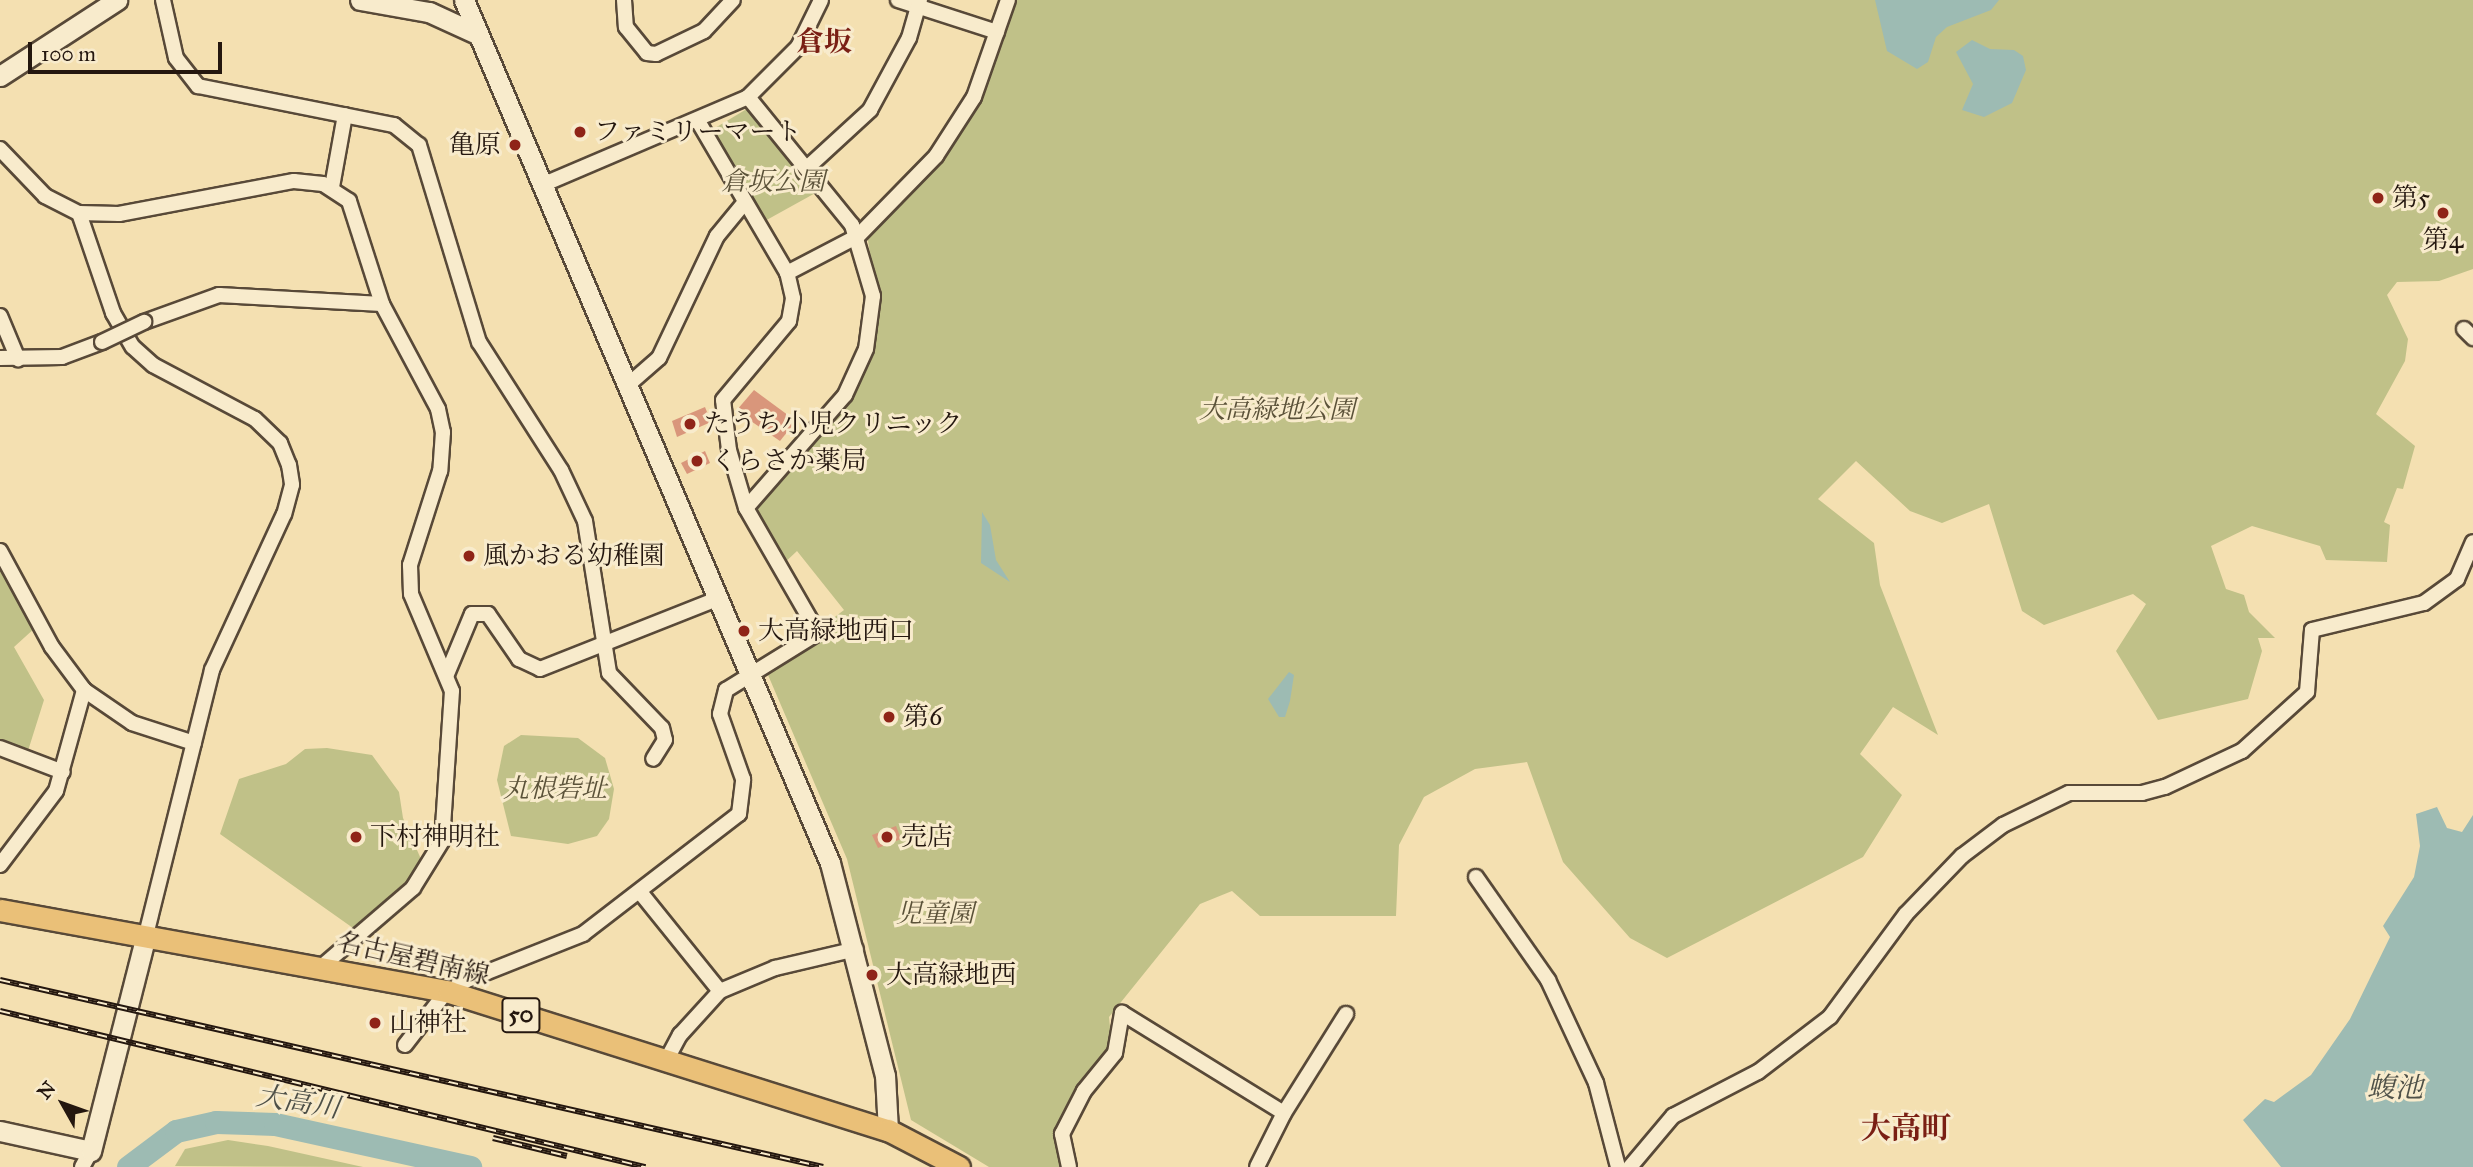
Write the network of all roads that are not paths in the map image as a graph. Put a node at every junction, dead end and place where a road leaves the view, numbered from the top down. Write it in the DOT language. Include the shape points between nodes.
graph roads {
  1 [pos="117,0"];
  2 [pos="163,0"];
  3 [pos="360,0"];
  4 [pos="464,0"];
  5 [pos="624,0"];
  6 [pos="733,0"];
  7 [pos="821,0"];
  8 [pos="898,0"];
  9 [pos="1007,0"];
  10 [pos="919,4"];
  11 [pos="997,32"];
  12 [pos="477,34"];
  13 [pos="0,76"];
  14 [pos="748,97"];
  15 [pos="345,115"];
  16 [pos="698,121"];
  17 [pos="0,149"];
  18 [pos="807,168"];
  19 [pos="542,185"];
  20 [pos="332,187"];
  21 [pos="745,202"];
  22 [pos="79,213"];
  23 [pos="858,236"];
  24 [pos="787,273"];
  25 [pos="382,304"];
  26 [pos="0,316"];
  27 [pos="0,358"];
  28 [pos="18,359"];
  29 [pos="628,385"];
  30 [pos="746,508"];
  31 [pos="2473,542"];
  32 [pos="0,551"];
  33 [pos="719,598"];
  34 [pos="604,645"];
  35 [pos="447,674"];
  36 [pos="753,674"];
  37 [pos="84,690"];
  38 [pos="194,743"];
  39 [pos="0,748"];
  40 [pos="653,759"];
  41 [pos="63,772"];
  42 [pos="0,865"];
  43 [pos="1476,877"];
  44 [pos="639,892"];
  45 [pos="0,910"];
  46 [pos="146,935"];
  47 [pos="856,949"];
  48 [pos="321,967"];
  49 [pos="720,991"];
  50 [pos="449,992"];
  51 [pos="1346,1014"];
  52 [pos="405,1045"];
  53 [pos="666,1061"];
  54 [pos="1284,1113"];
  55 [pos="888,1130"];
  56 [pos="0,1131"];
  57 [pos="86,1159"];
  58 [pos="959,1167"];
  59 [pos="1069,1167"];
  60 [pos="1257,1167"];
  61 [pos="1618,1167"];
  62 [pos="1630,1167"];
  1 -- 13 [label="street"];
  2 -- 15 [label="street" via="176,58 198,86"];
  3 -- 12 [label="street" via="429,12"];
  4 -- 12 [label="street"];
  5 -- 6 [label="street" via="626,27 647,53 656,54 704,31"];
  7 -- 14 [label="street" via="798,47"];
  8 -- 10 [label="street"];
  9 -- 11 [label="street"];
  10 -- 11 [label="street"];
  10 -- 18 [label="street" via="909,38 870,110"];
  11 -- 23 [label="street" via="960,124"];
  12 -- 19 [label="street"];
  14 -- 16 [label="street"];
  14 -- 18 [label="street"];
  15 -- 20 [label="street"];
  15 -- 34 [label="street" via="394,125 423,154 479,342 561,470 585,521"];
  16 -- 19 [label="street"];
  16 -- 21 [label="street"];
  17 -- 22 [label="street" via="45,196"];
  18 -- 23 [label="street"];
  19 -- 29 [label="street"];
  20 -- 22 [label="street" via="294,181 119,214"];
  20 -- 25 [label="street" via="356,217"];
  21 -- 24 [label="street"];
  21 -- 29 [label="street" via="717,236 660,358"];
  22 -- 38 [label="street" via="113,313 133,347 153,365 255,419 280,443 289,464 290,497 222,641"];
  23 -- 24 [label="street"];
  23 -- 30 [label="street" via="873,296 861,365 845,396"];
  24 -- 30 [label="street" via="793,298 789,321 723,400 729,450"];
  25 -- 28 [label="street, bridge" via="219,295 62,357"];
  25 -- 35 [label="street" via="427,384 443,432 440,471 410,565 411,594"];
  26 -- 28 [label="street"];
  27 -- 28 [label="street"];
  29 -- 33 [label="street"];
  30 -- 36 [label="street" via="818,633"];
  31 -- 62 [label="street" via="2457,579 2424,603 2312,630 2307,692 2242,751 2165,787 2143,793 2069,793 2003,825 1962,856 1906,914 1830,1017 1758,1072 1673,1116"];
  32 -- 37 [label="street" via="52,647"];
  33 -- 34 [label="street"];
  33 -- 36 [label="street"];
  34 -- 35 [label="street" via="550,668 526,666 492,618 480,612 467,622"];
  34 -- 40 [label="street" via="616,684 662,727 665,740"];
  35 -- 48 [label="street" via="452,744 442,841 413,888"];
  36 -- 44 [label="street" via="732,682 720,715 743,779 738,814"];
  36 -- 47 [label="street" via="830,863"];
  37 -- 38 [label="street" via="132,723"];
  37 -- 41 [label="street"];
  38 -- 46 [label="street"];
  39 -- 41 [label="street"];
  41 -- 42 [label="street" via="47,806"];
  43 -- 61 [label="street" via="1548,980 1596,1083"];
  44 -- 49 [label="street"];
  44 -- 50 [label="street" via="565,944"];
  45 -- 46 [label="main road, 名古屋碧南線 / 50"];
  46 -- 48 [label="main road, 名古屋碧南線 / 50"];
  46 -- 57 [label="street"];
  47 -- 49 [label="street" via="775,968"];
  47 -- 55 [label="street" via="890,1098"];
  48 -- 50 [label="main road, 名古屋碧南線 / 50"];
  49 -- 53 [label="street" via="680,1035"];
  50 -- 52 [label="street"];
  50 -- 53 [label="main road, 名古屋碧南線 / 50"];
  51 -- 54 [label="street"];
  53 -- 55 [label="main road, 名古屋碧南線 / 50"];
  54 -- 59 [label="street" via="1122,1013 1115,1054 1084,1091 1062,1134"];
  54 -- 60 [label="street"];
  55 -- 58 [label="main road, 名古屋碧南線 / 50"];
  56 -- 57 [label="street"];
}
